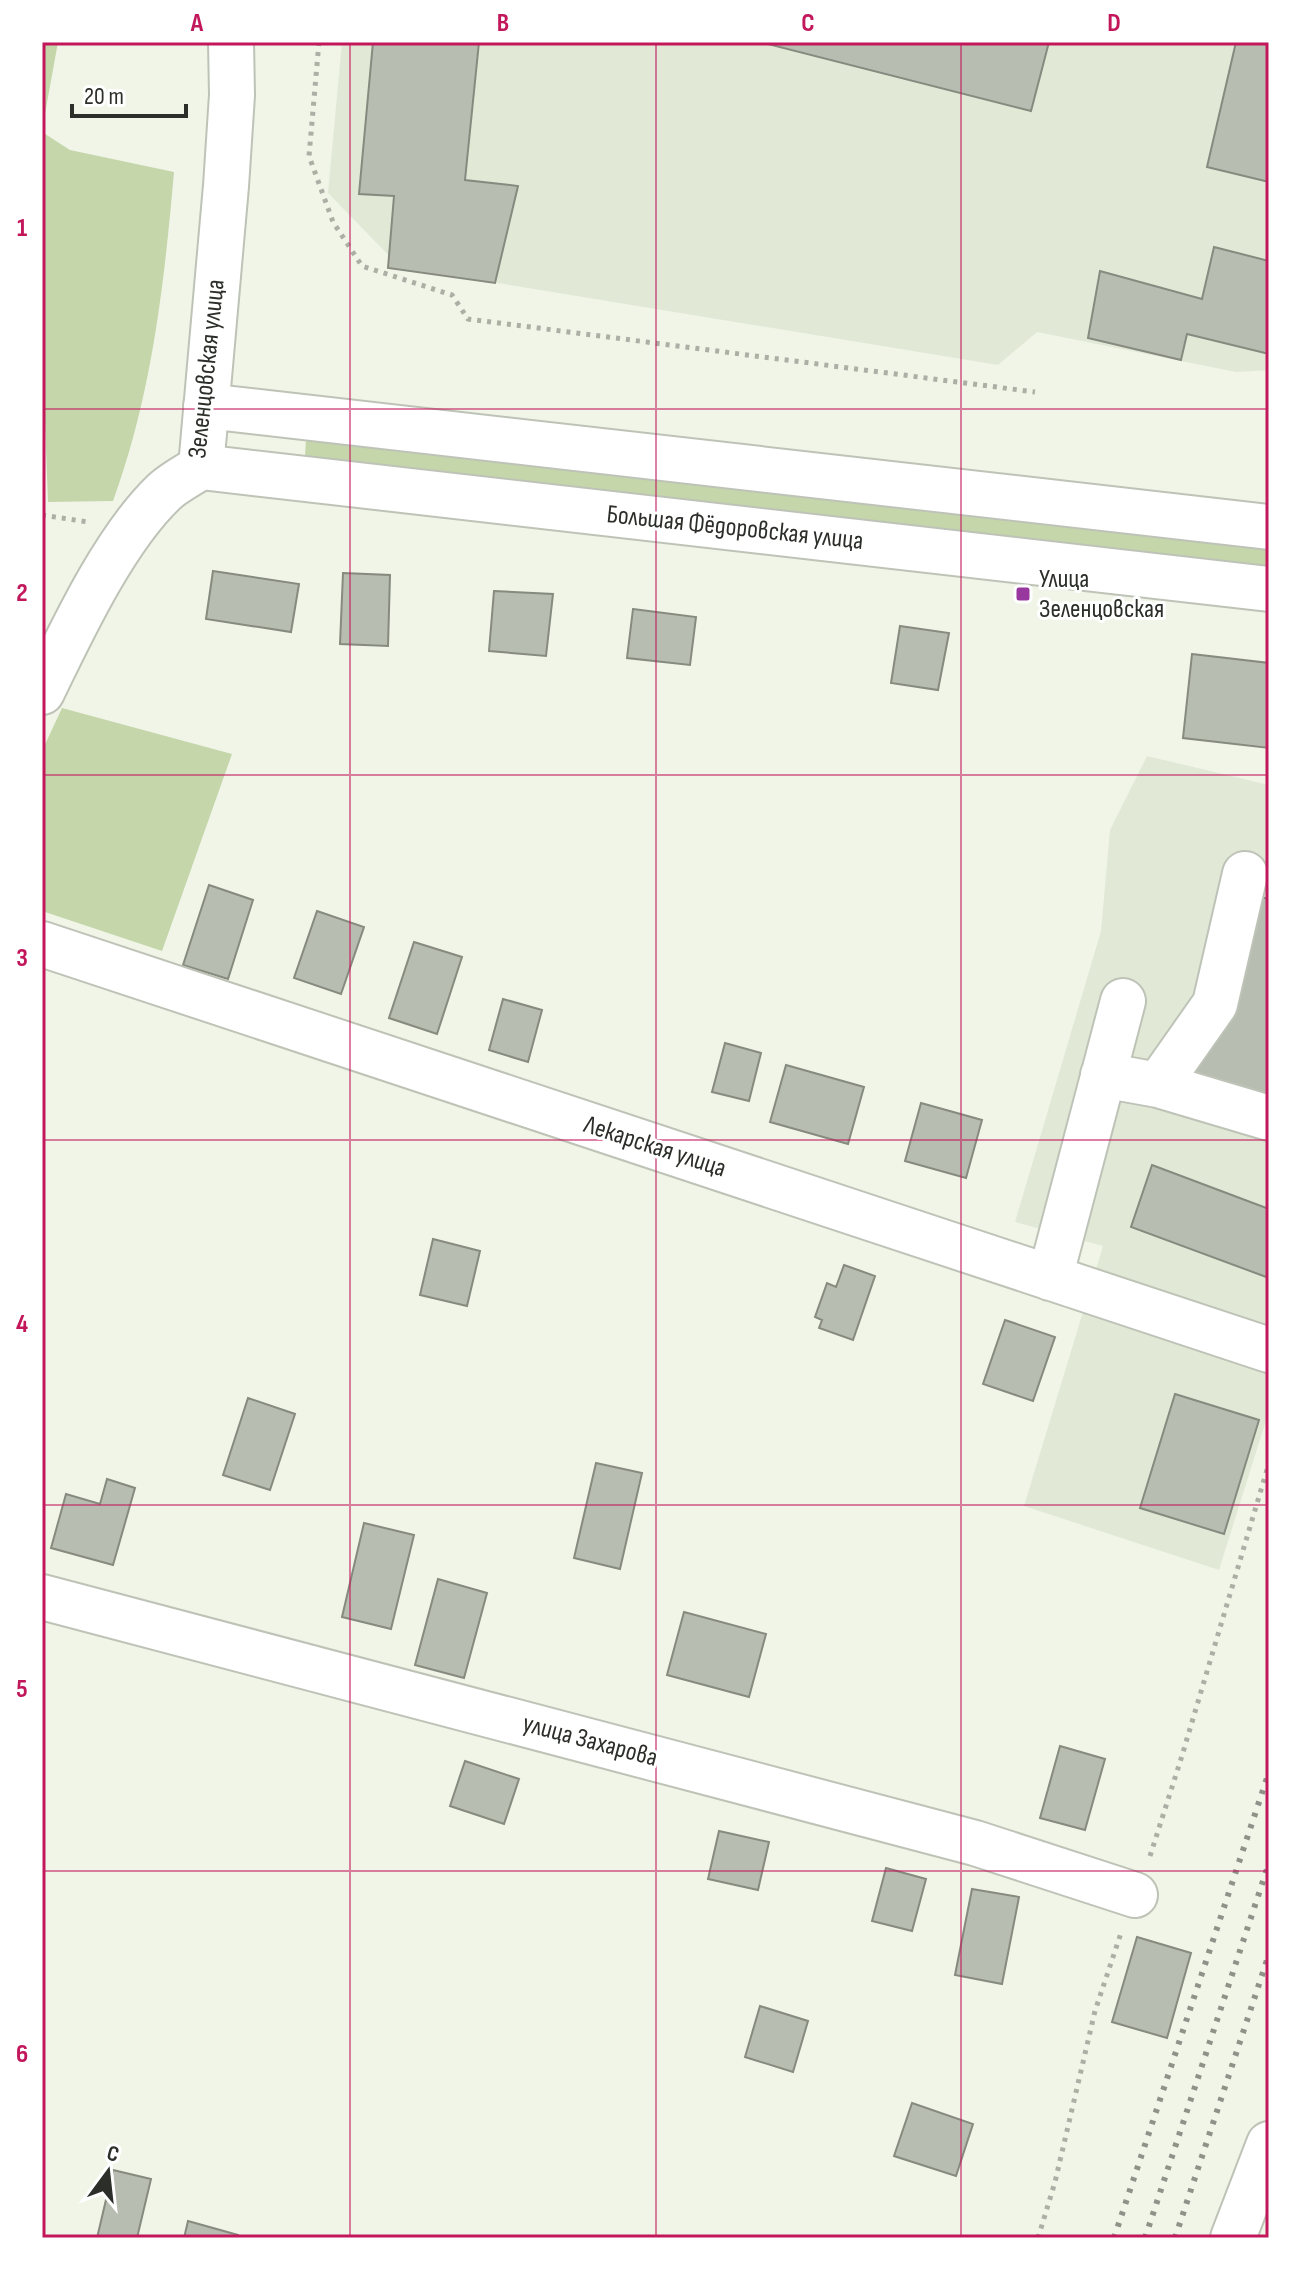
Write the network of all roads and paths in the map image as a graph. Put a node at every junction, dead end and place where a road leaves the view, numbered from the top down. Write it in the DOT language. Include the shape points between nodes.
graph roads {
  1 [pos="231,42"];
  2 [pos="250,42"];
  3 [pos="319,42"];
  4 [pos="226,186"];
  5 [pos="1035,392"];
  6 [pos="206,406"];
  7 [pos="201,467"];
  8 [pos="1269,527"];
  9 [pos="1269,589"];
  10 [pos="42,692"];
  11 [pos="1245,874"];
  12 [pos="42,944"];
  13 [pos="1123,1001"];
  14 [pos="1103,1075"];
  15 [pos="1158,1085"];
  16 [pos="1269,1118"];
  17 [pos="1050,1278"];
  18 [pos="1269,1350"];
  19 [pos="1269,1463"];
  20 [pos="42,1597"];
  21 [pos="1135,1895"];
  22 [pos="1269,2144"];
  23 [pos="1038,2238"];
  24 [pos="1233,2238"];
  1 -- 4 [label="street, Зеленцовская улица"];
  2 -- 4 [label="street, Зеленцовская улица"];
  3 -- 5 [label="path" via="309,156 333,222 362,266 452,295 468,319"];
  4 -- 6 [label="street, Зеленцовская улица"];
  6 -- 7 [label="street, Зеленцовская улица"];
  6 -- 8 [label="street"];
  7 -- 9 [label="street, Большая Фёдоровская улица"];
  7 -- 10 [label="street, Зеленцовская улица" via="167,489 118,551"];
  11 -- 15 [label="street" via="1215,1004"];
  12 -- 17 [label="street, Лекарская улица"];
  13 -- 14 [label="street"];
  14 -- 15 [label="street"];
  14 -- 17 [label="street"];
  15 -- 16 [label="street"];
  17 -- 18 [label="street, Лекарская улица"];
  19 -- 21 [label="path"];
  20 -- 21 [label="street, улица Захарова" via="975,1843"];
  21 -- 23 [label="path" via="1095,2011"];
  22 -- 24 [label="street"];
}
